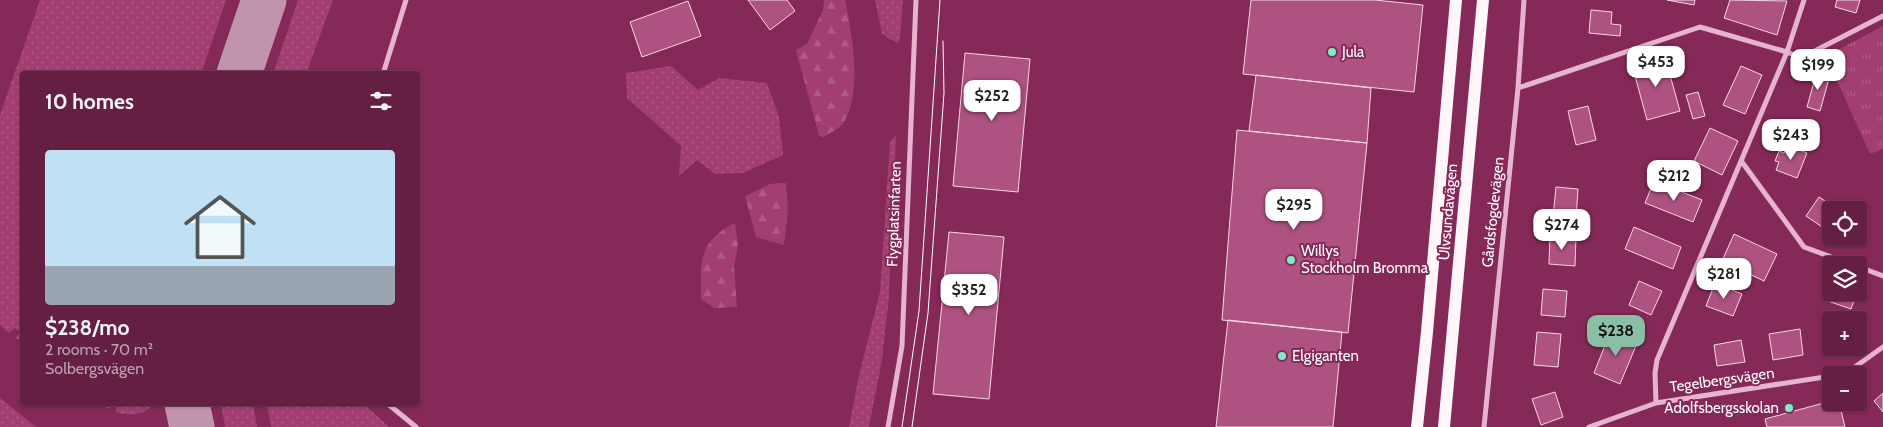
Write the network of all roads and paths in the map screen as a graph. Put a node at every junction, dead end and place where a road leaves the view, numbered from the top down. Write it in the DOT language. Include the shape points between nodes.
graph roads {
  1 [pos="406,0"];
  2 [pos="916,0"];
  3 [pos="1456,0"];
  4 [pos="1483,0"];
  5 [pos="1524,0"];
  6 [pos="1804,0"];
  7 [pos="1883,16"];
  8 [pos="1787,52"];
  9 [pos="384,71"];
  10 [pos="1518,88"];
  11 [pos="1742,162"];
  12 [pos="1828,256"];
  13 [pos="1867,270"];
  14 [pos="1883,276"];
  15 [pos="1883,347"];
  16 [pos="1856,366"];
  17 [pos="1822,377"];
  18 [pos="1656,403"];
  19 [pos="390,406"];
  20 [pos="416,427"];
  21 [pos="888,427"];
  22 [pos="1417,427"];
  23 [pos="1444,427"];
  24 [pos="1484,427"];
  25 [pos="1589,427"];
  1 -- 9 [label="street"];
  2 -- 21 [label="street, Flygplatsinfarten" via="902,346"];
  3 -- 22 [label="main road, Ulvsundavägen"];
  4 -- 23 [label="main road, Ulvsundavägen"];
  5 -- 10 [label="street, Gårdsfogdevägen"];
  6 -- 8 [label="street"];
  7 -- 8 [label="street" via="1801,58"];
  8 -- 10 [label="street" via="1700,27"];
  8 -- 11 [label="street"];
  10 -- 24 [label="street, Gårdsfogdevägen"];
  11 -- 12 [label="street" via="1804,247"];
  11 -- 18 [label="street" via="1658,360"];
  13 -- 14 [label="street"];
  15 -- 16 [label="street"];
  17 -- 18 [label="street, Tegelbergsvägen"];
  18 -- 25 [label="street, Tegelbergsvägen"];
  19 -- 20 [label="street"];
}
